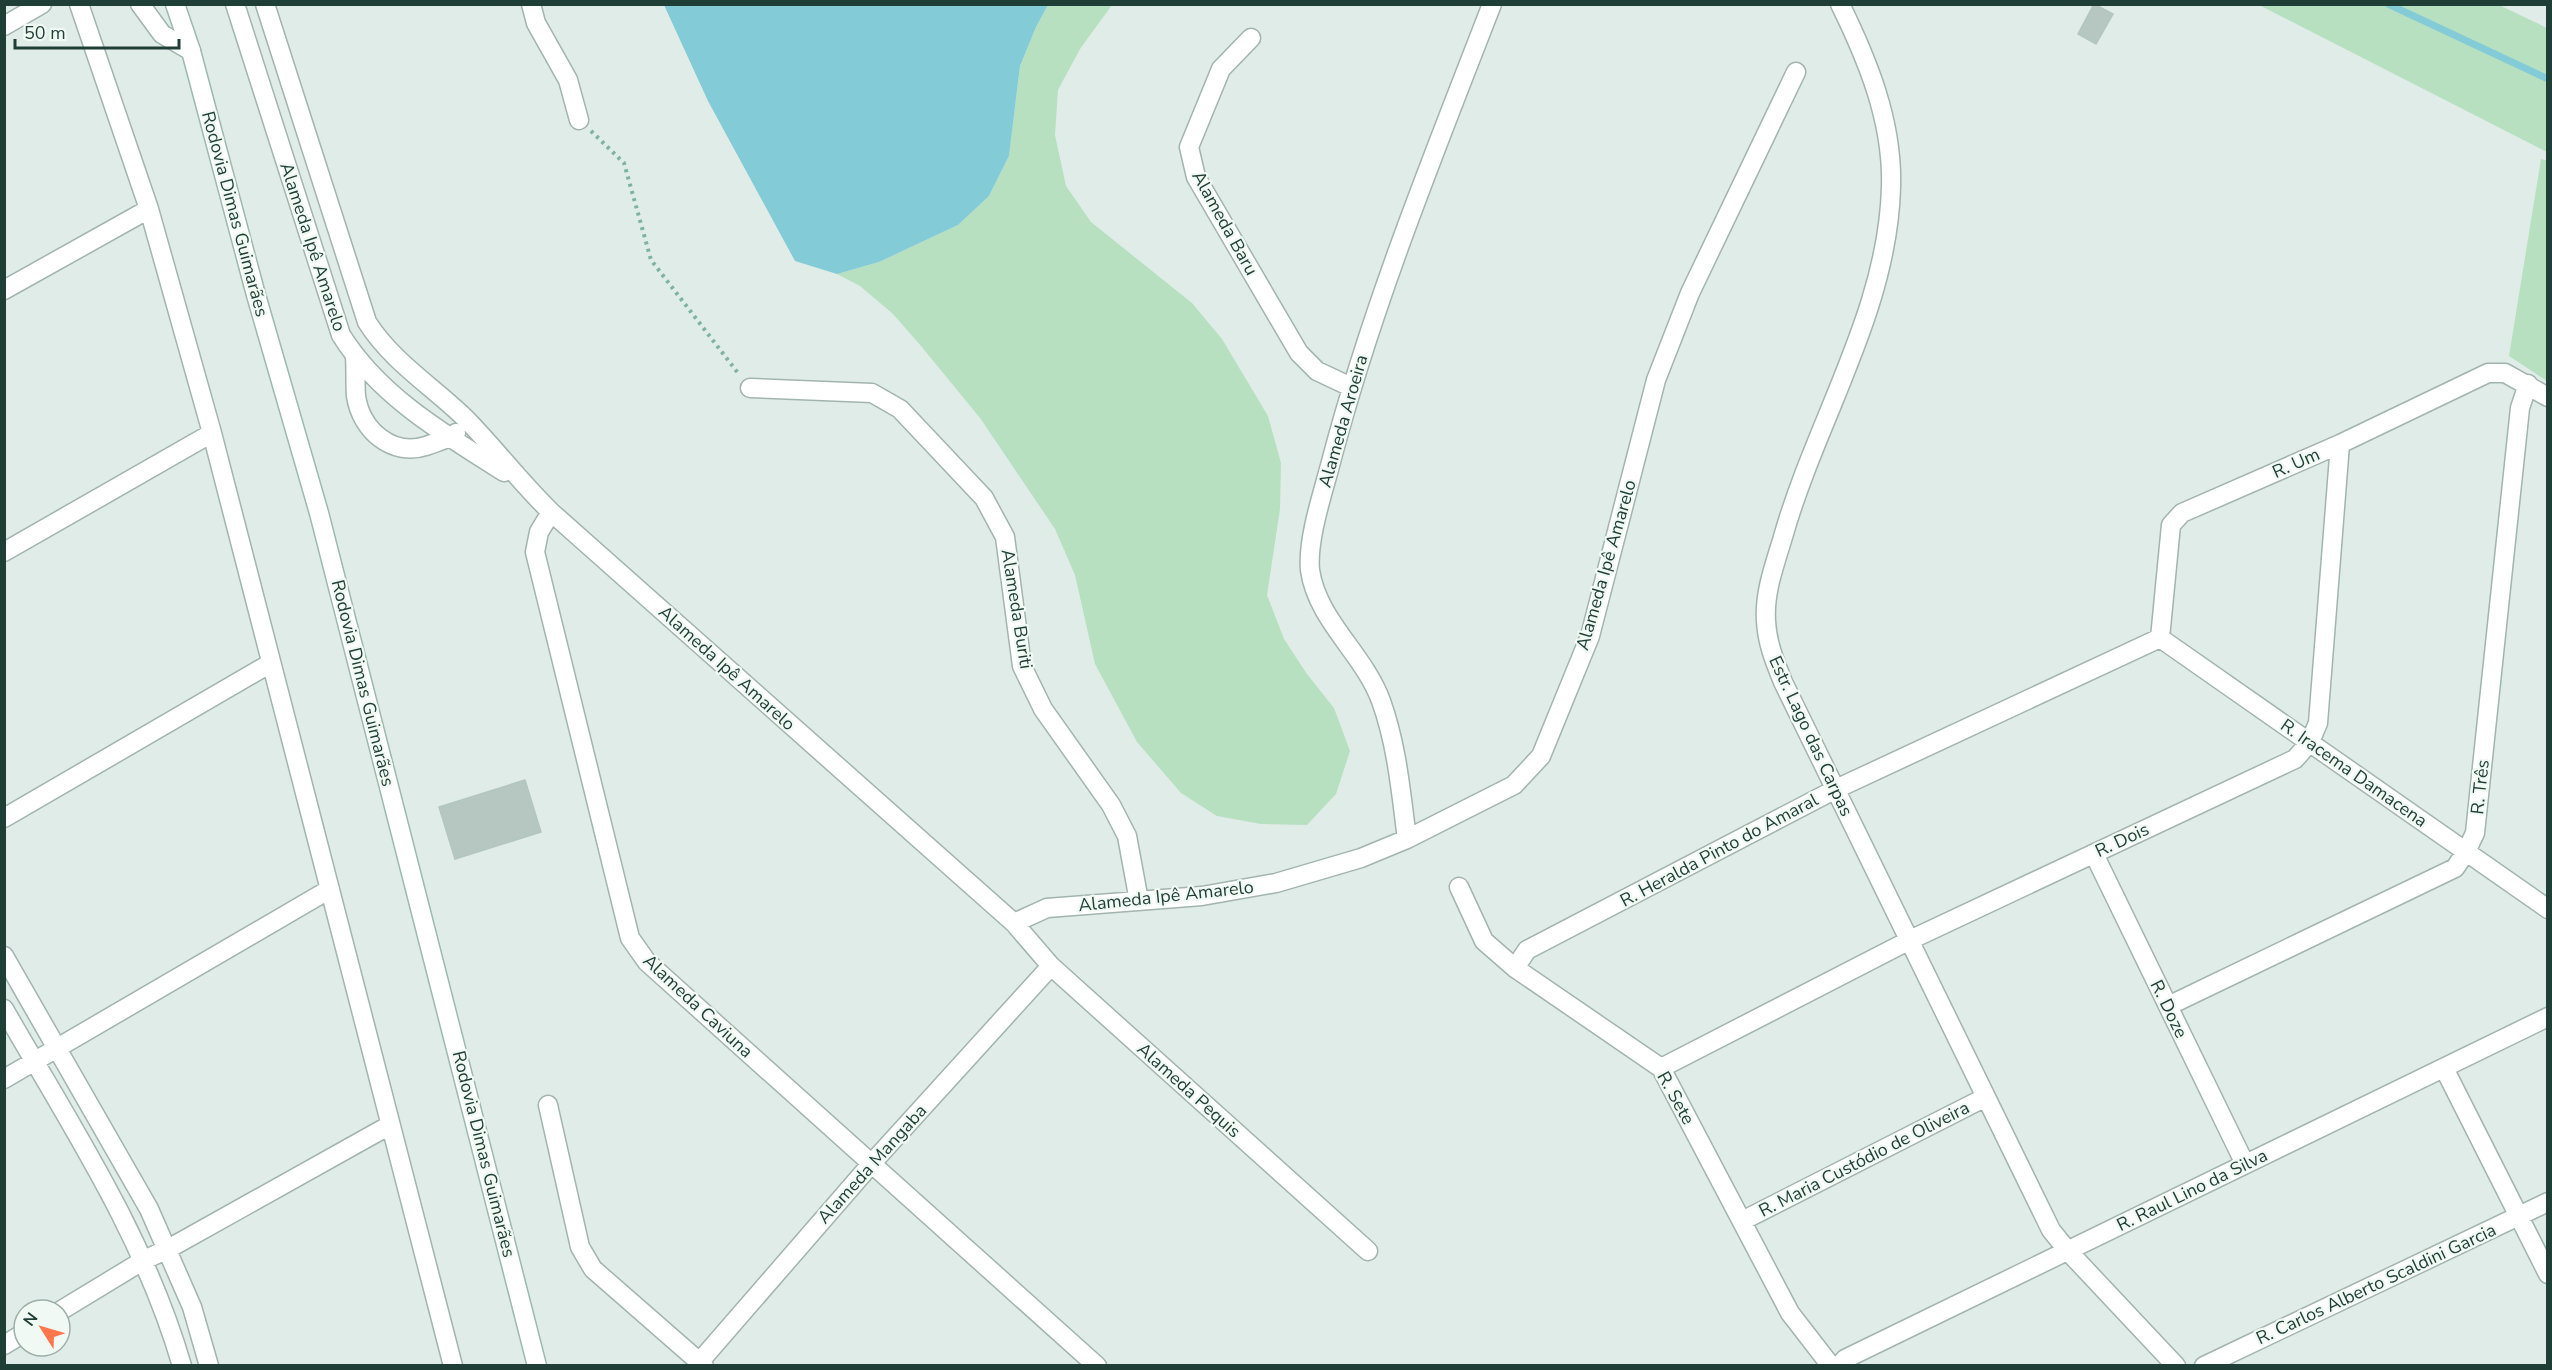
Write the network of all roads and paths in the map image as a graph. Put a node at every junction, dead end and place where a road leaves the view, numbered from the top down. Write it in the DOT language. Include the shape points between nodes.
graph roads {
  1 [pos="42,4"];
  2 [pos="79,4"];
  3 [pos="140,4"];
  4 [pos="175,4"];
  5 [pos="235,4"];
  6 [pos="265,4"];
  7 [pos="531,4"];
  8 [pos="1492,4"];
  9 [pos="1840,4"];
  10 [pos="4,26"];
  11 [pos="1251,38"];
  12 [pos="191,51"];
  13 [pos="1796,72"];
  14 [pos="579,120"];
  15 [pos="148,209"];
  16 [pos="4,290"];
  17 [pos="355,358"];
  18 [pos="2528,384"];
  19 [pos="1351,387"];
  20 [pos="750,388"];
  21 [pos="2547,397"];
  22 [pos="469,422"];
  23 [pos="212,433"];
  24 [pos="450,438"];
  25 [pos="2340,444"];
  26 [pos="520,482"];
  27 [pos="552,512"];
  28 [pos="4,552"];
  29 [pos="2160,639"];
  30 [pos="271,663"];
  31 [pos="2310,742"];
  32 [pos="1836,789"];
  33 [pos="4,818"];
  34 [pos="1407,839"];
  35 [pos="2466,852"];
  36 [pos="2094,854"];
  37 [pos="1459,887"];
  38 [pos="330,889"];
  39 [pos="1138,901"];
  40 [pos="2547,909"];
  41 [pos="1014,923"];
  42 [pos="1910,940"];
  43 [pos="4,956"];
  44 [pos="1051,966"];
  45 [pos="1515,968"];
  46 [pos="2168,1006"];
  47 [pos="4,1009"];
  48 [pos="2547,1017"];
  49 [pos="58,1049"];
  50 [pos="35,1061"];
  51 [pos="1661,1068"];
  52 [pos="2444,1068"];
  53 [pos="4,1079"];
  54 [pos="1986,1097"];
  55 [pos="548,1105"];
  56 [pos="390,1125"];
  57 [pos="872,1162"];
  58 [pos="2245,1164"];
  59 [pos="2547,1202"];
  60 [pos="2518,1216"];
  61 [pos="1742,1221"];
  62 [pos="168,1249"];
  63 [pos="2067,1250"];
  64 [pos="1368,1251"];
  65 [pos="144,1260"];
  66 [pos="2547,1274"];
  67 [pos="72,1304"];
  68 [pos="700,1364"];
  69 [pos="182,1365"];
  70 [pos="209,1365"];
  71 [pos="453,1365"];
  72 [pos="537,1365"];
  73 [pos="1097,1365"];
  74 [pos="1831,1365"];
  75 [pos="1839,1365"];
  76 [pos="2176,1365"];
  77 [pos="2204,1365"];
  1 -- 10 [label="street"];
  2 -- 15 [label="street"];
  3 -- 12 [label="street" via="162,33"];
  4 -- 12 [label="street, Rodovia Dimas Guimarães"];
  5 -- 17 [label="street, Alameda Ipê Amarelo" via="341,335"];
  6 -- 22 [label="street, Alameda Ipê Amarelo" via="367,322 378,339"];
  7 -- 14 [label="street" via="536,23 568,80"];
  8 -- 19 [label="street, Alameda Aroeira" via="1399,244"];
  9 -- 32 [label="street, Estr. Lago das Carpas" via="1875,85 1886,129 1891,186 1884,249 1870,307 1792,502 1768,588 1766,620 1775,662"];
  11 -- 19 [label="street, Alameda Baru" via="1221,69 1189,147 1196,177 1299,353 1317,371"];
  12 -- 72 [label="street, Rodovia Dimas Guimarães" via="255,295 319,513"];
  13 -- 34 [label="street, Alameda Ipê Amarelo" via="1690,293 1656,380 1590,636 1541,756 1514,785"];
  14 -- 20 [label="path" via="624,163 651,260"];
  15 -- 16 [label="street"];
  15 -- 23 [label="street"];
  17 -- 24 [label="street, Alameda Ipê Amarelo" via="430,426"];
  17 -- 24 [label="street" via="357,398 368,426 378,437 395,447 413,450"];
  18 -- 21 [label="street, R. Um"];
  18 -- 25 [label="street, R. Um" via="2505,373 2488,373"];
  18 -- 35 [label="street, R. Três" via="2520,408 2475,833"];
  19 -- 34 [label="street, Alameda Aroeira" via="1314,526 1310,569 1320,603 1380,699 1397,764"];
  20 -- 39 [label="street, Alameda Buriti" via="872,393 900,409 984,498 1005,537 1022,666 1043,709 1111,805 1127,836"];
  22 -- 24 [label="street"];
  22 -- 26 [label="street, Alameda Ipê Amarelo"];
  23 -- 28 [label="street"];
  23 -- 30 [label="street"];
  24 -- 26 [label="street, Alameda Ipê Amarelo"];
  25 -- 29 [label="street, R. Um" via="2177,517 2171,525"];
  25 -- 31 [label="street, R. Dois" via="2318,723"];
  26 -- 27 [label="street, Alameda Ipê Amarelo"];
  27 -- 41 [label="street, Alameda Ipê Amarelo"];
  27 -- 57 [label="street, Alameda Caviuna" via="539,532 535,552 630,938 647,962"];
  29 -- 31 [label="street, R. Iracema Damacena"];
  29 -- 32 [label="street, R. Heralda Pinto do Amaral"];
  30 -- 33 [label="street"];
  30 -- 38 [label="street"];
  31 -- 35 [label="street, R. Iracema Damacena"];
  31 -- 36 [label="street, R. Dois" via="2295,759"];
  32 -- 42 [label="street, Estr. Lago das Carpas"];
  32 -- 45 [label="street, R. Heralda Pinto do Amaral" via="1527,950"];
  34 -- 39 [label="street, Alameda Ipê Amarelo" via="1361,858 1276,883 1202,896"];
  35 -- 40 [label="street, R. Iracema Damacena"];
  35 -- 46 [label="street, R. Três" via="2455,868"];
  36 -- 42 [label="street, R. Dois"];
  36 -- 46 [label="street, R. Doze"];
  37 -- 45 [label="street, R. Sete" via="1484,941"];
  38 -- 49 [label="street"];
  38 -- 56 [label="street"];
  39 -- 41 [label="street, Alameda Ipê Amarelo" via="1047,908"];
  41 -- 44 [label="street, Alameda Pequis"];
  42 -- 51 [label="street, R. Dois"];
  42 -- 54 [label="street, Estr. Lago das Carpas"];
  43 -- 49 [label="street"];
  44 -- 57 [label="street, Alameda Mangaba"];
  44 -- 64 [label="street, Alameda Pequis"];
  45 -- 51 [label="street, R. Sete"];
  46 -- 58 [label="street, R. Doze"];
  47 -- 50 [label="street"];
  48 -- 52 [label="street, R. Raul Lino da Silva"];
  49 -- 50 [label="street"];
  49 -- 62 [label="street"];
  50 -- 53 [label="street"];
  50 -- 65 [label="street"];
  51 -- 61 [label="street, R. Sete"];
  52 -- 58 [label="street, R. Raul Lino da Silva"];
  52 -- 60 [label="street"];
  54 -- 61 [label="street, R. Maria Custódio de Oliveira"];
  54 -- 63 [label="street, Estr. Lago das Carpas" via="2051,1230"];
  55 -- 68 [label="street" via="580,1247 593,1269"];
  56 -- 62 [label="street"];
  56 -- 71 [label="street"];
  57 -- 68 [label="street, Alameda Mangaba"];
  57 -- 73 [label="street, Alameda Caviuna"];
  58 -- 63 [label="street, R. Raul Lino da Silva"];
  59 -- 60 [label="street, R. Carlos Alberto Scaldini Garcia"];
  60 -- 66 [label="street"];
  60 -- 77 [label="street, R. Carlos Alberto Scaldini Garcia"];
  61 -- 74 [label="street, R. Sete" via="1790,1313"];
  62 -- 65 [label="street"];
  62 -- 70 [label="street" via="192,1307"];
  63 -- 75 [label="street, R. Raul Lino da Silva"];
  63 -- 76 [label="street, Estr. Lago das Carpas"];
  65 -- 67 [label="street"];
  65 -- 69 [label="street" via="168,1316"];
}
